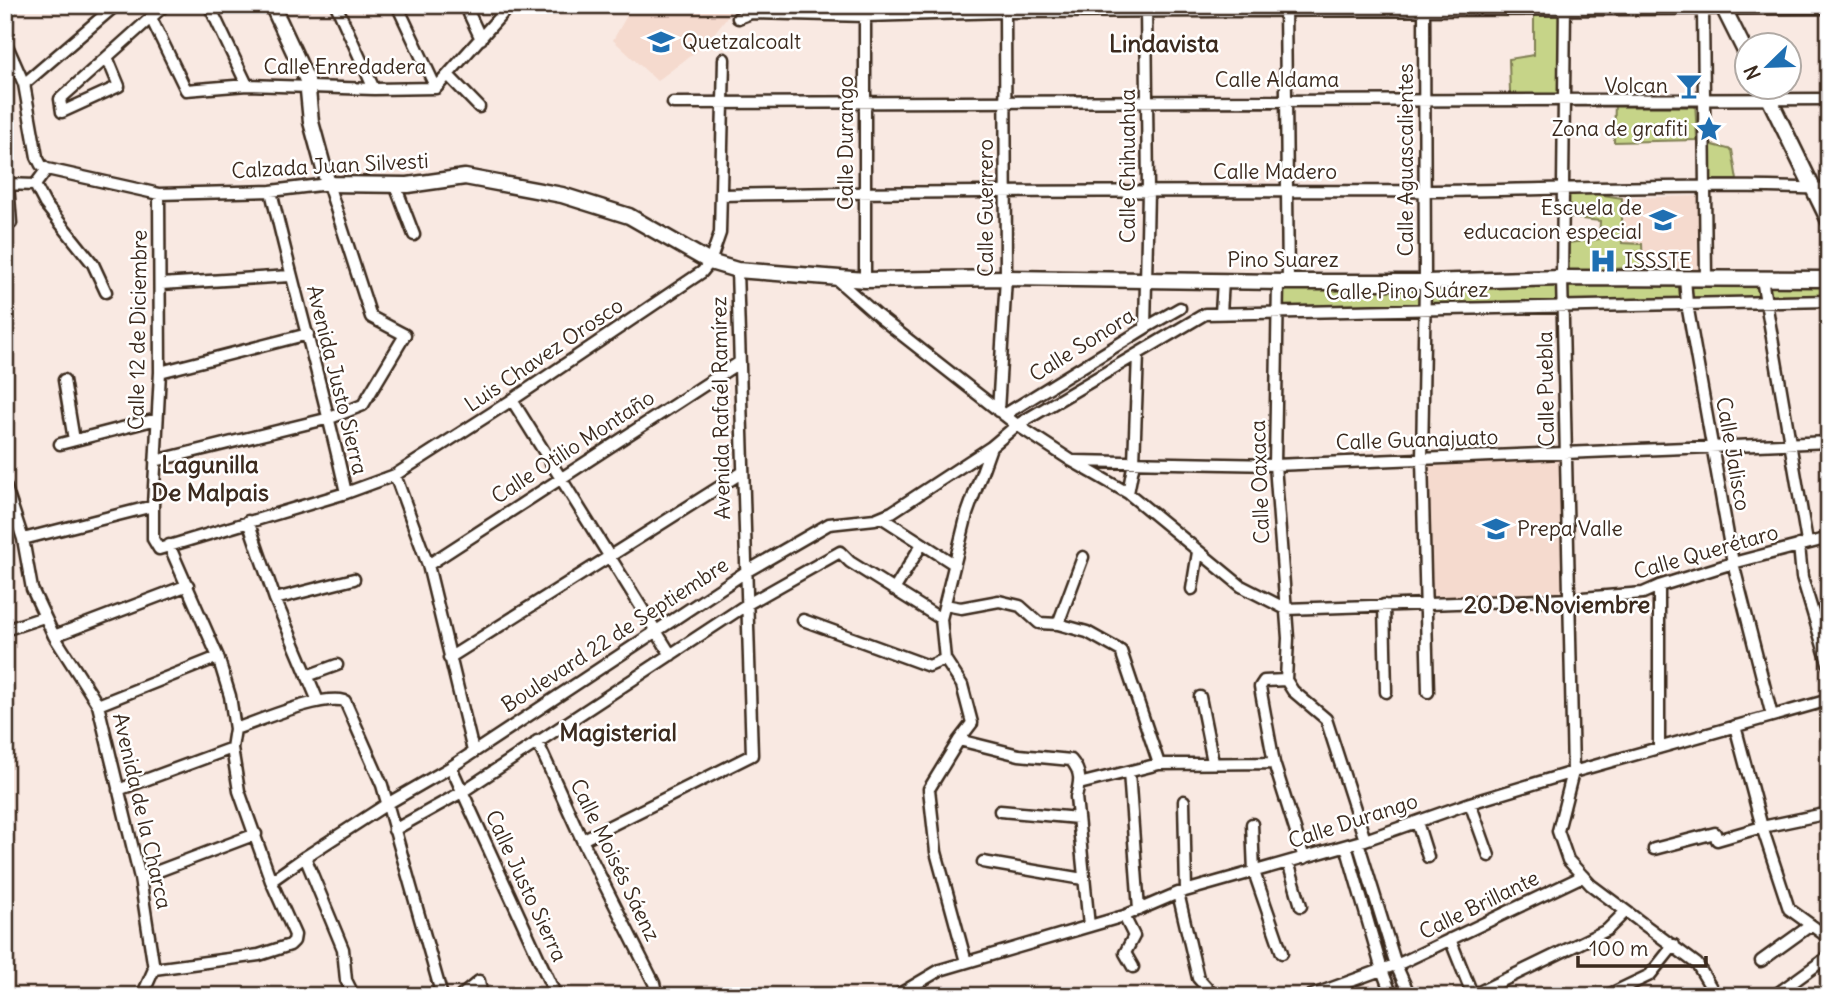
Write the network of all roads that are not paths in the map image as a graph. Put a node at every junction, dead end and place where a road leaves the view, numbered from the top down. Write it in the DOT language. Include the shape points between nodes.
graph roads {
  1 [pos="10,5"];
  2 [pos="116,5"];
  3 [pos="165,5"];
  4 [pos="209,5"];
  5 [pos="272,5"];
  6 [pos="336,5"];
  7 [pos="397,5"];
  8 [pos="465,5"];
  9 [pos="510,5"];
  10 [pos="1565,7"];
  11 [pos="1723,7"];
  12 [pos="1146,8"];
  13 [pos="1285,8"];
  14 [pos="1363,8"];
  15 [pos="1424,8"];
  16 [pos="1829,8"];
  17 [pos="1005,9"];
  18 [pos="1703,9"];
  19 [pos="865,11"];
  20 [pos="151,18"];
  21 [pos="738,18"];
  22 [pos="5,19"];
  23 [pos="1736,32"];
  24 [pos="481,38"];
  25 [pos="5,41"];
  26 [pos="107,57"];
  27 [pos="724,59"];
  28 [pos="448,75"];
  29 [pos="24,84"];
  30 [pos="247,85"];
  31 [pos="307,88"];
  32 [pos="436,88"];
  33 [pos="374,89"];
  34 [pos="1732,97"];
  35 [pos="1802,97"];
  36 [pos="1425,99"];
  37 [pos="1829,99"];
  38 [pos="1287,100"];
  39 [pos="1704,100"];
  40 [pos="1005,101"];
  41 [pos="1147,101"];
  42 [pos="1565,101"];
  43 [pos="1771,102"];
  44 [pos="673,103"];
  45 [pos="865,103"];
  46 [pos="725,104"];
  47 [pos="479,107"];
  48 [pos="47,169"];
  49 [pos="7,184"];
  50 [pos="328,184"];
  51 [pos="35,185"];
  52 [pos="395,185"];
  53 [pos="1703,186"];
  54 [pos="1820,188"];
  55 [pos="1564,189"];
  56 [pos="271,191"];
  57 [pos="1148,191"];
  58 [pos="1287,191"];
  59 [pos="1425,191"];
  60 [pos="865,192"];
  61 [pos="1006,192"];
  62 [pos="159,194"];
  63 [pos="722,195"];
  64 [pos="1829,209"];
  65 [pos="1829,221"];
  66 [pos="5,226"];
  67 [pos="414,235"];
  68 [pos="710,262"];
  69 [pos="737,270"];
  70 [pos="290,276"];
  71 [pos="835,278"];
  72 [pos="1006,278"];
  73 [pos="1562,278"];
  74 [pos="1685,278"];
  75 [pos="1706,278"];
  76 [pos="1762,278"];
  77 [pos="1829,279"];
  78 [pos="865,280"];
  79 [pos="1146,280"];
  80 [pos="1223,281"];
  81 [pos="1283,282"];
  82 [pos="1425,282"];
  83 [pos="161,284"];
  84 [pos="106,292"];
  85 [pos="1829,301"];
  86 [pos="1765,303"];
  87 [pos="1688,304"];
  88 [pos="1563,307"];
  89 [pos="1180,309"];
  90 [pos="1424,310"];
  91 [pos="1278,312"];
  92 [pos="1221,313"];
  93 [pos="1145,328"];
  94 [pos="309,334"];
  95 [pos="1138,354"];
  96 [pos="740,362"];
  97 [pos="160,372"];
  98 [pos="64,380"];
  99 [pos="512,400"];
  100 [pos="1001,413"];
  101 [pos="330,418"];
  102 [pos="157,419"];
  103 [pos="1017,425"];
  104 [pos="74,440"];
  105 [pos="1829,442"];
  106 [pos="60,444"];
  107 [pos="1791,444"];
  108 [pos="991,447"];
  109 [pos="1713,448"];
  110 [pos="1567,454"];
  111 [pos="1422,459"];
  112 [pos="155,461"];
  113 [pos="1072,461"];
  114 [pos="1134,463"];
  115 [pos="1275,465"];
  116 [pos="743,472"];
  117 [pos="395,475"];
  118 [pos="561,478"];
  119 [pos="6,487"];
  120 [pos="346,493"];
  121 [pos="1128,493"];
  122 [pos="153,506"];
  123 [pos="881,517"];
  124 [pos="248,521"];
  125 [pos="1829,538"];
  126 [pos="23,539"];
  127 [pos="1803,543"];
  128 [pos="922,544"];
  129 [pos="164,547"];
  130 [pos="1198,552"];
  131 [pos="610,556"];
  132 [pos="1083,557"];
  133 [pos="1733,563"];
  134 [pos="428,565"];
  135 [pos="954,565"];
  136 [pos="744,573"];
  137 [pos="354,579"];
  138 [pos="188,585"];
  139 [pos="1658,586"];
  140 [pos="1192,589"];
  141 [pos="894,590"];
  142 [pos="275,599"];
  143 [pos="1570,599"];
  144 [pos="1427,604"];
  145 [pos="746,605"];
  146 [pos="945,605"];
  147 [pos="1384,605"];
  148 [pos="1286,609"];
  149 [pos="44,617"];
  150 [pos="942,619"];
  151 [pos="803,620"];
  152 [pos="1058,624"];
  153 [pos="5,630"];
  154 [pos="655,630"];
  155 [pos="54,636"];
  156 [pos="671,655"];
  157 [pos="218,657"];
  158 [pos="449,658"];
  159 [pos="945,659"];
  160 [pos="337,665"];
  161 [pos="1829,666"];
  162 [pos="307,676"];
  163 [pos="1286,680"];
  164 [pos="1386,692"];
  165 [pos="1428,692"];
  166 [pos="1200,697"];
  167 [pos="1829,700"];
  168 [pos="318,701"];
  169 [pos="98,705"];
  170 [pos="1772,716"];
  171 [pos="1735,726"];
  172 [pos="235,729"];
  173 [pos="959,740"];
  174 [pos="537,741"];
  175 [pos="232,748"];
  176 [pos="1660,748"];
  177 [pos="473,751"];
  178 [pos="1213,762"];
  179 [pos="1274,763"];
  180 [pos="1159,764"];
  181 [pos="450,766"];
  182 [pos="1129,772"];
  183 [pos="1573,772"];
  184 [pos="1079,784"];
  185 [pos="118,790"];
  186 [pos="462,792"];
  187 [pos="1184,801"];
  188 [pos="1470,803"];
  189 [pos="387,804"];
  190 [pos="1000,811"];
  191 [pos="1829,813"];
  192 [pos="1078,818"];
  193 [pos="1417,822"];
  194 [pos="1252,824"];
  195 [pos="1762,827"];
  196 [pos="394,830"];
  197 [pos="256,834"];
  198 [pos="582,840"];
  199 [pos="1361,841"];
  200 [pos="1346,846"];
  201 [pos="1654,849"];
  202 [pos="1489,856"];
  203 [pos="305,857"];
  204 [pos="1428,857"];
  205 [pos="1304,858"];
  206 [pos="983,862"];
  207 [pos="1288,862"];
  208 [pos="1254,872"];
  209 [pos="1583,876"];
  210 [pos="140,878"];
  211 [pos="1083,879"];
  212 [pos="271,881"];
  213 [pos="1182,892"];
  214 [pos="1301,906"];
  215 [pos="1139,910"];
  216 [pos="1626,911"];
  217 [pos="1124,916"];
  218 [pos="1811,925"];
  219 [pos="1089,926"];
  220 [pos="1829,938"];
  221 [pos="1450,939"];
  222 [pos="1674,945"];
  223 [pos="1282,953"];
  224 [pos="1829,956"];
  225 [pos="1761,961"];
  226 [pos="966,962"];
  227 [pos="1133,967"];
  228 [pos="1390,967"];
  229 [pos="155,969"];
  230 [pos="1331,992"];
  231 [pos="1473,995"];
  232 [pos="142,996"];
  233 [pos="354,996"];
  234 [pos="442,996"];
  235 [pos="461,996"];
  236 [pos="482,996"];
  237 [pos="556,996"];
  238 [pos="657,996"];
  239 [pos="896,996"];
  240 [pos="1225,996"];
  241 [pos="1310,996"];
  242 [pos="1392,996"];
  243 [pos="1410,996"];
  244 [pos="1606,996"];
  245 [pos="1716,996"];
  246 [pos="1774,996"];
  1 -- 22 [label="street"];
  2 -- 29 [label="street"];
  3 -- 20 [label="street"];
  4 -- 30 [label="street"];
  5 -- 31 [label="street"];
  6 -- 33 [label="street"];
  7 -- 32 [label="street"];
  8 -- 24 [label="street"];
  9 -- 24 [label="street, Calle Enredadera"];
  10 -- 15 [label="street"];
  10 -- 18 [label="street"];
  10 -- 42 [label="street, Calle Puebla"];
  11 -- 16 [label="street"];
  11 -- 18 [label="street"];
  11 -- 23 [label="street"];
  12 -- 13 [label="street"];
  12 -- 17 [label="street"];
  12 -- 41 [label="street, Calle Chihuahua"];
  13 -- 14 [label="street"];
  13 -- 38 [label="street, Calle Oaxaca"];
  14 -- 15 [label="street"];
  15 -- 36 [label="street, Calle Aguascalientes"];
  17 -- 19 [label="street"];
  17 -- 40 [label="street, Calle Guerrero"];
  18 -- 39 [label="street"];
  19 -- 21 [label="street" via="751,13"];
  19 -- 45 [label="street, Calle Durango"];
  20 -- 26 [label="street"];
  20 -- 30 [label="street, Calle Enredadera" via="186,90"];
  24 -- 28 [label="street, Calle Enredadera"];
  25 -- 29 [label="street"];
  26 -- 26 [label="street" via="60,100 62,112 119,86"];
  27 -- 46 [label="street"];
  28 -- 32 [label="street, Calle Enredadera"];
  28 -- 47 [label="street"];
  29 -- 48 [label="street" via="37,157"];
  30 -- 31 [label="street, Calle Enredadera"];
  31 -- 33 [label="street, Calle Enredadera"];
  31 -- 50 [label="street"];
  32 -- 33 [label="street, Calle Enredadera"];
  34 -- 39 [label="street, Calle Aldama"];
  35 -- 37 [label="street, Calle Aldama"];
  36 -- 38 [label="street, Calle Aldama"];
  36 -- 42 [label="street, Calle Aldama"];
  36 -- 59 [label="street, Calle Aguascalientes"];
  38 -- 41 [label="street, Calle Aldama"];
  38 -- 58 [label="street, Calle Oaxaca"];
  39 -- 42 [label="street, Calle Aldama"];
  39 -- 53 [label="street"];
  40 -- 41 [label="street, Calle Aldama"];
  40 -- 45 [label="street, Calle Aldama"];
  40 -- 61 [label="street, Calle Guerrero"];
  41 -- 57 [label="street, Calle Chihuahua"];
  42 -- 55 [label="street, Calle Puebla"];
  43 -- 54 [label="street"];
  44 -- 46 [label="street, Calle Aldama"];
  45 -- 46 [label="street, Calle Aldama"];
  45 -- 60 [label="street, Calle Durango"];
  46 -- 63 [label="street"];
  48 -- 51 [label="street"];
  48 -- 62 [label="street, Calzada Juan Silvesti"];
  49 -- 51 [label="street"];
  49 -- 66 [label="street" via="11,223"];
  50 -- 52 [label="street, Calzada Juan Silvesti"];
  50 -- 56 [label="street, Calzada Juan Silvesti"];
  50 -- 101 [label="street" via="371,317 405,335 363,405"];
  51 -- 84 [label="street" via="93,264"];
  52 -- 67 [label="street"];
  52 -- 68 [label="street, Calzada Juan Silvesti" via="465,177 562,195 629,216"];
  53 -- 54 [label="street, Calle Madero"];
  53 -- 55 [label="street, Calle Madero"];
  53 -- 75 [label="street"];
  54 -- 64 [label="street"];
  54 -- 65 [label="street"];
  55 -- 59 [label="street, Calle Madero"];
  55 -- 73 [label="street, Calle Puebla"];
  56 -- 62 [label="street, Calzada Juan Silvesti"];
  56 -- 70 [label="street, Avenida Justo Sierra"];
  57 -- 58 [label="street, Calle Madero"];
  57 -- 61 [label="street, Calle Madero"];
  57 -- 79 [label="street, Calle Chihuahua"];
  58 -- 59 [label="street, Calle Madero"];
  58 -- 81 [label="street, Calle Oaxaca"];
  59 -- 82 [label="street, Calle Aguascalientes"];
  60 -- 61 [label="street, Calle Madero"];
  60 -- 63 [label="street, Calle Madero"];
  60 -- 78 [label="street, Calle Durango"];
  61 -- 72 [label="street, Calle Guerrero"];
  62 -- 83 [label="street, Calle 12 de Diciembre"];
  63 -- 68 [label="street" via="720,233"];
  68 -- 69 [label="street, Calzada Juan Silvesti"];
  68 -- 99 [label="street, Luis Chavez Orosco" via="702,272"];
  69 -- 71 [label="street, Pino Suarez"];
  69 -- 96 [label="street, Avenida Rafaél Ramírez"];
  70 -- 83 [label="street"];
  70 -- 94 [label="street, Avenida Justo Sierra"];
  71 -- 78 [label="street, Pino Suarez"];
  71 -- 100 [label="street"];
  72 -- 78 [label="street, Pino Suarez"];
  72 -- 79 [label="street, Pino Suarez"];
  72 -- 100 [label="street, Calle Guerrero"];
  73 -- 74 [label="street, Pino Suarez"];
  73 -- 82 [label="street, Pino Suarez"];
  73 -- 88 [label="street, Calle Puebla"];
  74 -- 75 [label="street, Pino Suarez"];
  74 -- 87 [label="street, Calle Jalisco"];
  75 -- 76 [label="street, Pino Suarez"];
  76 -- 77 [label="street, Pino Suarez"];
  76 -- 86 [label="street"];
  79 -- 80 [label="street, Pino Suarez"];
  79 -- 93 [label="street, Calle Chihuahua"];
  80 -- 81 [label="street, Pino Suarez"];
  80 -- 92 [label="street"];
  81 -- 82 [label="street, Pino Suarez"];
  81 -- 91 [label="street, Calle Oaxaca"];
  82 -- 90 [label="street, Calle Aguascalientes"];
  83 -- 97 [label="street, Calle 12 de Diciembre"];
  85 -- 86 [label="street, Calle Pino Suárez"];
  86 -- 87 [label="street, Calle Pino Suárez"];
  86 -- 107 [label="street"];
  87 -- 88 [label="street, Calle Pino Suárez"];
  87 -- 109 [label="street, Calle Jalisco"];
  88 -- 90 [label="street, Calle Pino Suárez"];
  88 -- 110 [label="street, Calle Puebla"];
  89 -- 93 [label="street, Calle Sonora"];
  90 -- 91 [label="street, Calle Pino Suárez"];
  90 -- 111 [label="street, Calle Aguascalientes"];
  91 -- 92 [label="street, Calle Pino Suárez"];
  91 -- 115 [label="street, Calle Oaxaca"];
  92 -- 95 [label="street, Calle Pino Suárez" via="1205,314"];
  93 -- 100 [label="street, Calle Sonora"];
  94 -- 97 [label="street"];
  94 -- 101 [label="street, Avenida Justo Sierra"];
  95 -- 103 [label="street, Calle Pino Suárez"];
  95 -- 114 [label="street"];
  96 -- 116 [label="street, Avenida Rafaél Ramírez"];
  96 -- 118 [label="street, Calle Otilio Montaño"];
  97 -- 102 [label="street, Calle 12 de Diciembre"];
  98 -- 104 [label="street"];
  99 -- 117 [label="street, Luis Chavez Orosco"];
  99 -- 118 [label="street"];
  100 -- 103 [label="street"];
  101 -- 112 [label="street"];
  101 -- 120 [label="street, Avenida Justo Sierra"];
  102 -- 104 [label="street"];
  102 -- 112 [label="street, Calle 12 de Diciembre"];
  103 -- 108 [label="street"];
  103 -- 113 [label="street"];
  104 -- 106 [label="street"];
  105 -- 107 [label="street, Calle Guanajuato"];
  107 -- 109 [label="street, Calle Guanajuato"];
  107 -- 127 [label="street"];
  108 -- 123 [label="street, Boulevard 22 de Septiembre"];
  108 -- 135 [label="street"];
  109 -- 110 [label="street, Calle Guanajuato"];
  109 -- 133 [label="street, Calle Jalisco"];
  110 -- 111 [label="street, Calle Guanajuato"];
  110 -- 143 [label="street, Calle Puebla"];
  111 -- 115 [label="street, Calle Guanajuato"];
  111 -- 144 [label="street, Calle Aguascalientes"];
  112 -- 122 [label="street, Calle 12 de Diciembre"];
  113 -- 114 [label="street, Calle Guanajuato"];
  113 -- 121 [label="street, Calle Querétaro"];
  114 -- 115 [label="street, Calle Guanajuato"];
  114 -- 121 [label="street"];
  115 -- 148 [label="street, Calle Oaxaca"];
  116 -- 131 [label="street"];
  116 -- 136 [label="street, Avenida Rafaél Ramírez"];
  117 -- 120 [label="street, Avenida Justo Sierra"];
  117 -- 134 [label="street, Avenida Justo Sierra"];
  118 -- 131 [label="street"];
  118 -- 134 [label="street, Calle Otilio Montaño"];
  119 -- 126 [label="street, Avenida de la Charca"];
  120 -- 124 [label="street"];
  121 -- 130 [label="street, Calle Querétaro"];
  122 -- 126 [label="street"];
  122 -- 129 [label="street, Calle 12 de Diciembre" via="153,539"];
  123 -- 128 [label="street"];
  123 -- 136 [label="street, Boulevard 22 de Septiembre" via="829,524"];
  124 -- 129 [label="street"];
  124 -- 142 [label="street"];
  125 -- 127 [label="street, Calle Querétaro"];
  126 -- 149 [label="street, Avenida de la Charca" via="32,589"];
  127 -- 133 [label="street, Calle Querétaro"];
  127 -- 161 [label="street" via="1802,577"];
  128 -- 135 [label="street"];
  128 -- 141 [label="street"];
  129 -- 138 [label="street, Calle 12 de Diciembre"];
  130 -- 140 [label="street"];
  130 -- 148 [label="street, Calle Querétaro" via="1241,586"];
  131 -- 154 [label="street"];
  131 -- 158 [label="street"];
  132 -- 152 [label="street"];
  133 -- 139 [label="street, Calle Querétaro"];
  133 -- 170 [label="street, Calle Jalisco"];
  134 -- 158 [label="street, Avenida Justo Sierra"];
  135 -- 146 [label="street"];
  136 -- 145 [label="street, Avenida Rafaél Ramírez"];
  136 -- 154 [label="street, Boulevard 22 de Septiembre"];
  137 -- 142 [label="street"];
  138 -- 155 [label="street"];
  138 -- 157 [label="street, Calle 12 de Diciembre"];
  139 -- 143 [label="street, Calle Querétaro" via="1643,593"];
  139 -- 176 [label="street"];
  141 -- 145 [label="street" via="840,552"];
  141 -- 150 [label="street"];
  142 -- 162 [label="street"];
  143 -- 144 [label="street, Calle Querétaro"];
  143 -- 183 [label="street, Calle Puebla"];
  144 -- 147 [label="street, Calle Querétaro"];
  144 -- 165 [label="street, Calle Aguascalientes"];
  145 -- 156 [label="street"];
  145 -- 198 [label="street, Avenida Rafaél Ramírez" via="751,755"];
  146 -- 150 [label="street"];
  146 -- 152 [label="street" via="961,608 999,601 1020,606 1039,622"];
  147 -- 148 [label="street, Calle Querétaro"];
  147 -- 164 [label="street"];
  148 -- 163 [label="street, Calle Oaxaca"];
  149 -- 153 [label="street"];
  149 -- 155 [label="street, Avenida de la Charca"];
  150 -- 159 [label="street"];
  151 -- 159 [label="street" via="929,666"];
  152 -- 180 [label="street" via="1087,632 1121,651"];
  154 -- 156 [label="street"];
  154 -- 177 [label="street, Boulevard 22 de Septiembre"];
  155 -- 169 [label="street, Avenida de la Charca"];
  156 -- 174 [label="street"];
  157 -- 169 [label="street"];
  157 -- 172 [label="street, Calle 12 de Diciembre"];
  158 -- 177 [label="street, Avenida Justo Sierra"];
  159 -- 173 [label="street" via="962,685 972,723"];
  160 -- 162 [label="street"];
  162 -- 168 [label="street"];
  163 -- 179 [label="street" via="1264,681 1260,687"];
  163 -- 199 [label="street" via="1326,719"];
  166 -- 178 [label="street"];
  167 -- 170 [label="street, Calle Durango"];
  168 -- 172 [label="street"];
  168 -- 189 [label="street" via="345,701"];
  169 -- 185 [label="street, Avenida de la Charca"];
  170 -- 171 [label="street, Calle Durango"];
  171 -- 176 [label="street, Calle Durango"];
  171 -- 195 [label="street"];
  172 -- 175 [label="street, Calle 12 de Diciembre"];
  173 -- 184 [label="street" via="1019,755 1071,760 1079,769"];
  173 -- 226 [label="street" via="929,789 936,852"];
  174 -- 186 [label="street"];
  174 -- 198 [label="street, Calle Moisés Sáenz"];
  175 -- 185 [label="street"];
  175 -- 197 [label="street, Calle 12 de Diciembre" via="239,791"];
  176 -- 183 [label="street, Calle Durango"];
  177 -- 181 [label="street, Boulevard 22 de Septiembre"];
  178 -- 179 [label="street"];
  178 -- 180 [label="street"];
  179 -- 205 [label="street"];
  180 -- 182 [label="street"];
  181 -- 186 [label="street, Calle Justo Sierra"];
  181 -- 189 [label="street, Boulevard 22 de Septiembre"];
  182 -- 184 [label="street"];
  182 -- 215 [label="street"];
  183 -- 188 [label="street, Calle Durango"];
  183 -- 209 [label="street, Calle Puebla" via="1558,831 1568,860"];
  184 -- 192 [label="street"];
  185 -- 210 [label="street, Avenida de la Charca"];
  186 -- 196 [label="street"];
  186 -- 237 [label="street, Calle Justo Sierra"];
  187 -- 213 [label="street"];
  188 -- 193 [label="street, Calle Durango"];
  188 -- 202 [label="street"];
  189 -- 196 [label="street"];
  189 -- 203 [label="street, Boulevard 22 de Septiembre"];
  190 -- 192 [label="street"];
  191 -- 195 [label="street"];
  192 -- 211 [label="street"];
  193 -- 199 [label="street, Calle Durango"];
  193 -- 204 [label="street"];
  194 -- 208 [label="street"];
  195 -- 201 [label="street" via="1717,840 1715,834"];
  195 -- 218 [label="street" via="1789,909"];
  196 -- 234 [label="street"];
  197 -- 210 [label="street"];
  197 -- 212 [label="street, Calle 12 de Diciembre"];
  198 -- 238 [label="street, Calle Moisés Sáenz"];
  199 -- 200 [label="street, Calle Durango"];
  199 -- 228 [label="street"];
  200 -- 205 [label="street, Calle Durango"];
  200 -- 228 [label="street"];
  203 -- 212 [label="street, Boulevard 22 de Septiembre"];
  203 -- 233 [label="street" via="343,949 346,979"];
  205 -- 207 [label="street, Calle Durango"];
  206 -- 211 [label="street"];
  207 -- 208 [label="street, Calle Durango"];
  207 -- 214 [label="street"];
  208 -- 213 [label="street, Calle Durango"];
  208 -- 223 [label="street"];
  209 -- 216 [label="street, Calle Puebla"];
  209 -- 221 [label="street, Calle Brillante"];
  210 -- 229 [label="street, Avenida de la Charca"];
  211 -- 219 [label="street"];
  212 -- 229 [label="street, Calle 12 de Diciembre" via="294,942 259,956"];
  213 -- 215 [label="street, Calle Durango"];
  213 -- 240 [label="street" via="1198,978 1213,995"];
  215 -- 217 [label="street, Calle Durango"];
  216 -- 222 [label="street, Calle Puebla"];
  216 -- 231 [label="street" via="1607,930"];
  217 -- 219 [label="street, Calle Durango"];
  217 -- 227 [label="street" via="1134,936 1125,953"];
  218 -- 220 [label="street"];
  218 -- 225 [label="street"];
  219 -- 226 [label="street, Calle Durango"];
  221 -- 228 [label="street, Calle Brillante"];
  221 -- 231 [label="street"];
  222 -- 244 [label="street" via="1650,975"];
  222 -- 245 [label="street, Calle Puebla" via="1697,964"];
  224 -- 246 [label="street"];
  226 -- 239 [label="street, Calle Durango" via="940,970"];
  228 -- 230 [label="street, Calle Brillante"];
  228 -- 242 [label="street"];
  228 -- 243 [label="street"];
  229 -- 232 [label="street"];
  230 -- 241 [label="street, Calle Brillante"];
  235 -- 236 [label="street" via="479,981"];
}
